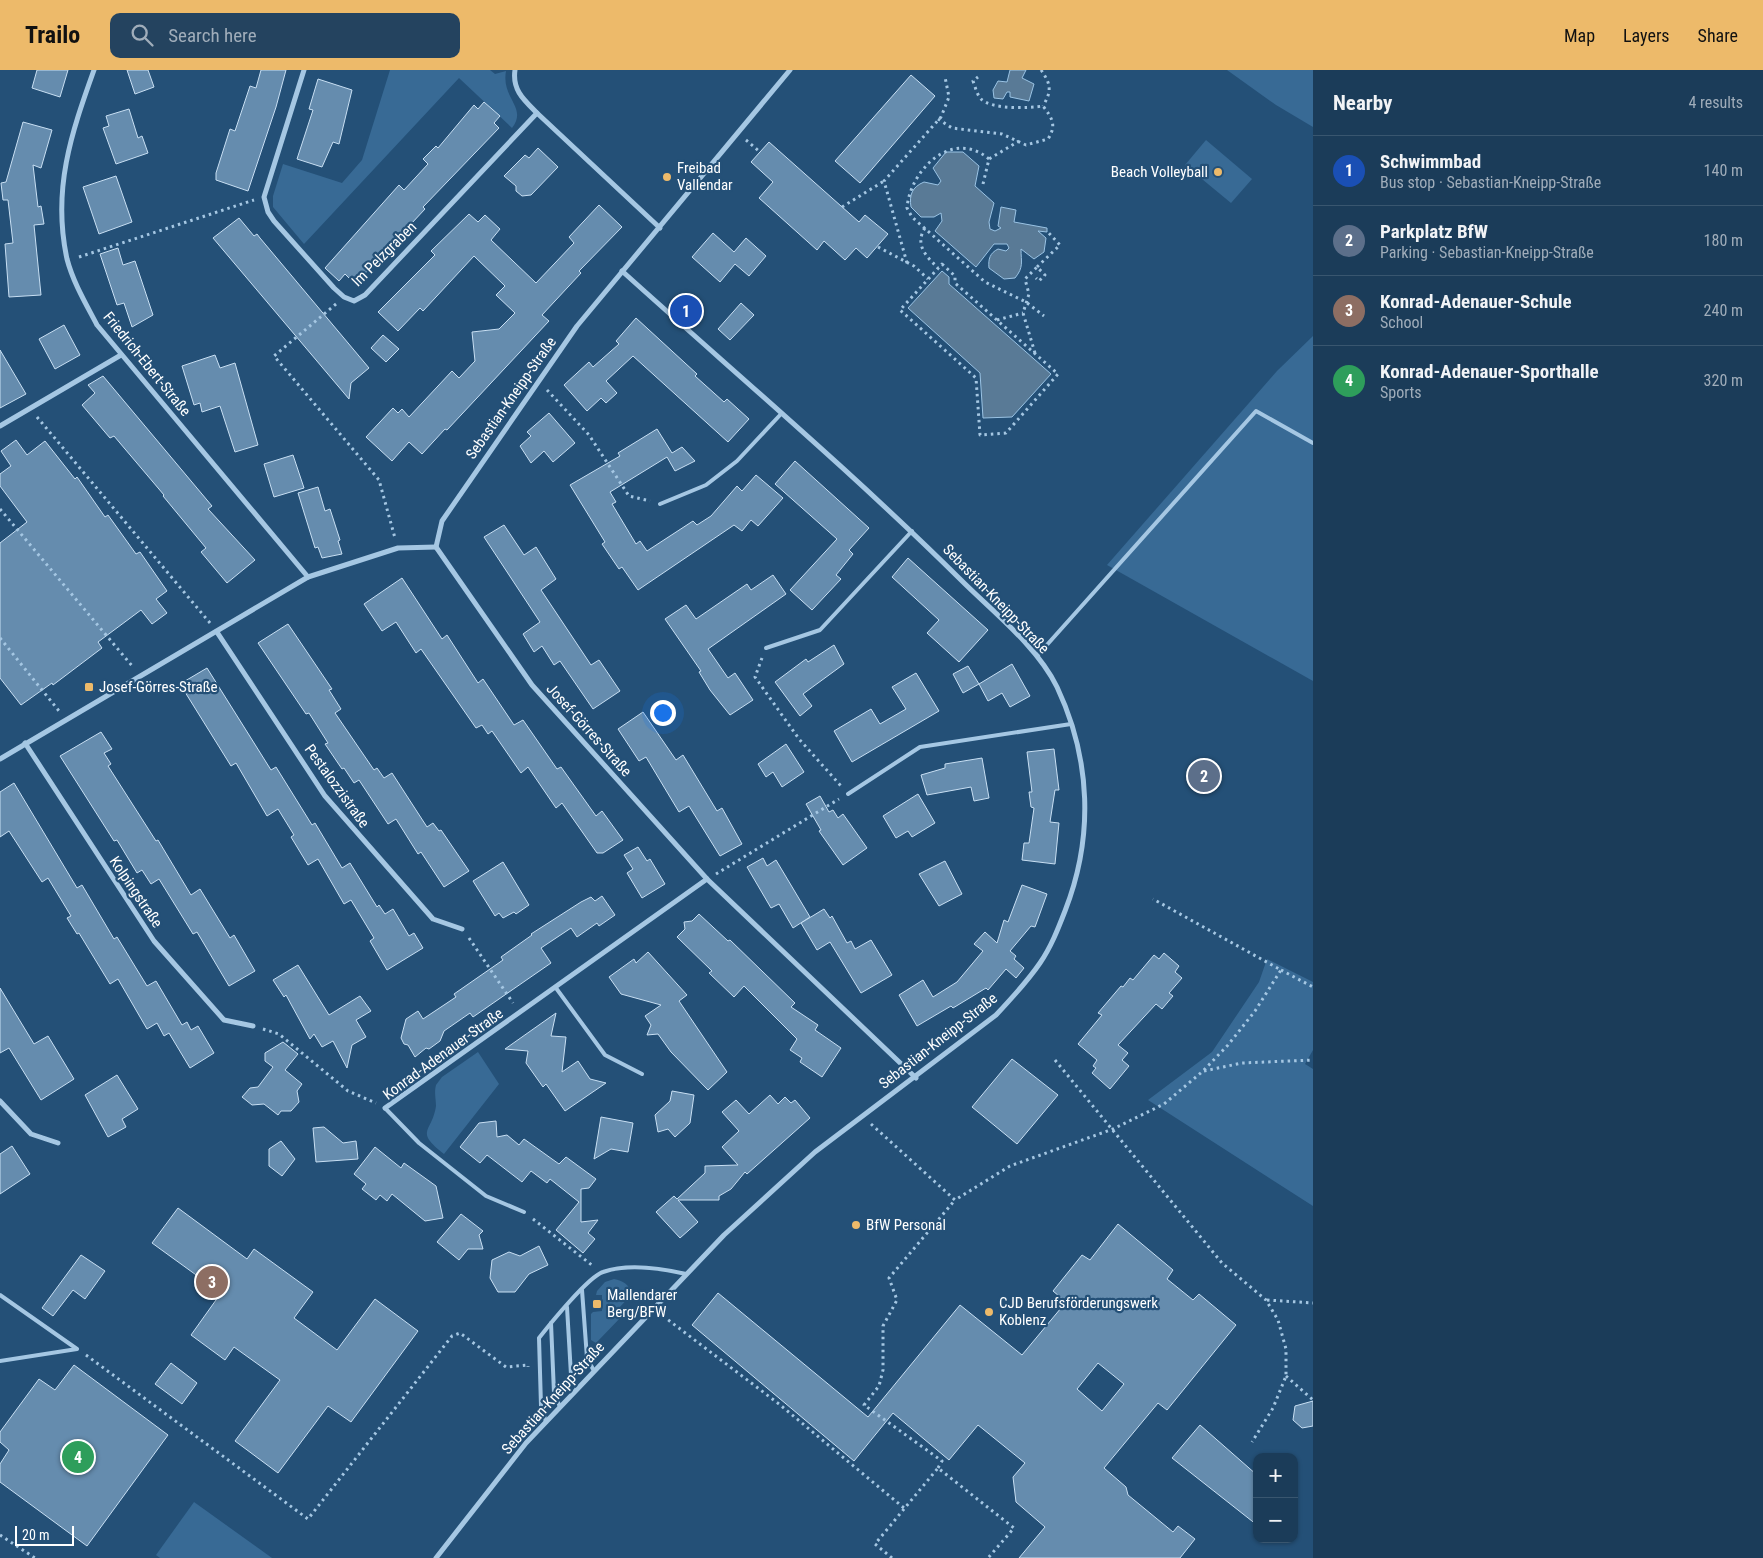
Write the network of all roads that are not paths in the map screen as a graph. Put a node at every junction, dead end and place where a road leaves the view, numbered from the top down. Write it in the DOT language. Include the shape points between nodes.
graph roads {
  1 [pos="94,70"];
  2 [pos="304,70"];
  3 [pos="516,70"];
  4 [pos="790,70"];
  5 [pos="537,113"];
  6 [pos="660,228"];
  7 [pos="622,271"];
  8 [pos="121,355"];
  9 [pos="781,414"];
  10 [pos="0,426"];
  11 [pos="1313,443"];
  12 [pos="660,504"];
  13 [pos="912,531"];
  14 [pos="436,547"];
  15 [pos="308,578"];
  16 [pos="217,632"];
  17 [pos="766,648"];
  18 [pos="1038,656"];
  19 [pos="1071,724"];
  20 [pos="26,743"];
  21 [pos="0,759"];
  22 [pos="848,794"];
  23 [pos="707,879"];
  24 [pos="462,929"];
  25 [pos="556,988"];
  26 [pos="253,1026"];
  27 [pos="642,1074"];
  28 [pos="916,1078"];
  29 [pos="0,1101"];
  30 [pos="385,1108"];
  31 [pos="58,1143"];
  32 [pos="524,1212"];
  33 [pos="686,1274"];
  34 [pos="582,1290"];
  35 [pos="0,1295"];
  36 [pos="567,1307"];
  37 [pos="551,1323"];
  38 [pos="0,1361"];
  39 [pos="594,1371"];
  40 [pos="577,1389"];
  41 [pos="560,1406"];
  42 [pos="546,1422"];
  43 [pos="436,1558"];
  1 -- 8 [label="street, Friedrich-Ebert-Straße" via="67,152 61,204 68,260 81,296 97,325"];
  2 -- 5 [label="street, Im Pelzgraben" via="264,197 274,221 344,298 354,301 365,295"];
  3 -- 5 [label="street" via="514,82 519,94"];
  4 -- 6 [label="street, Sebastian-Kneipp-Straße"];
  5 -- 6 [label="street"];
  6 -- 7 [label="street, Sebastian-Kneipp-Straße"];
  7 -- 9 [label="street, Sebastian-Kneipp-Straße"];
  7 -- 14 [label="street, Sebastian-Kneipp-Straße" via="538,380 442,521"];
  8 -- 10 [label="street"];
  8 -- 15 [label="street, Friedrich-Ebert-Straße"];
  9 -- 12 [label="lane" via="737,461 706,485"];
  9 -- 13 [label="street, Sebastian-Kneipp-Straße"];
  11 -- 18 [label="lane" via="1256,411"];
  13 -- 17 [label="lane" via="820,630"];
  13 -- 18 [label="street, Sebastian-Kneipp-Straße"];
  14 -- 15 [label="street" via="398,548"];
  14 -- 23 [label="street, Josef-Görres-Straße" via="532,685"];
  15 -- 16 [label="street"];
  16 -- 20 [label="street"];
  16 -- 24 [label="street, Pestalozzistraße" via="332,804 433,920"];
  18 -- 19 [label="street, Sebastian-Kneipp-Straße" via="1056,686"];
  19 -- 22 [label="lane" via="920,747"];
  19 -- 28 [label="street, Sebastian-Kneipp-Straße" via="1081,758 1085,829 1080,867 1056,935 1041,962 996,1015"];
  20 -- 21 [label="street"];
  20 -- 26 [label="street, Kolpingstraße" via="154,941 224,1020"];
  23 -- 25 [label="street, Konrad-Adenauer-Straße"];
  23 -- 28 [label="street, Josef-Görres-Straße"];
  25 -- 27 [label="lane" via="605,1055"];
  25 -- 30 [label="street, Konrad-Adenauer-Straße"];
  28 -- 33 [label="street, Sebastian-Kneipp-Straße" via="861,1115 816,1152"];
  29 -- 31 [label="street" via="30,1134"];
  30 -- 32 [label="lane, Konrad-Adenauer-Straße" via="419,1143 486,1196"];
  33 -- 34 [label="lane" via="641,1267 602,1272"];
  33 -- 39 [label="street, Sebastian-Kneipp-Straße"];
  34 -- 36 [label="lane"];
  34 -- 39 [label="lane" via="587,1358"];
  35 -- 38 [label="lane" via="77,1349"];
  36 -- 37 [label="lane"];
  36 -- 40 [label="lane" via="571,1375"];
  37 -- 41 [label="lane" via="554,1393"];
  37 -- 42 [label="lane" via="539,1338 541,1406"];
  39 -- 40 [label="street, Sebastian-Kneipp-Straße"];
  40 -- 41 [label="street, Sebastian-Kneipp-Straße"];
  41 -- 42 [label="street, Sebastian-Kneipp-Straße"];
  42 -- 43 [label="street, Sebastian-Kneipp-Straße"];
}
